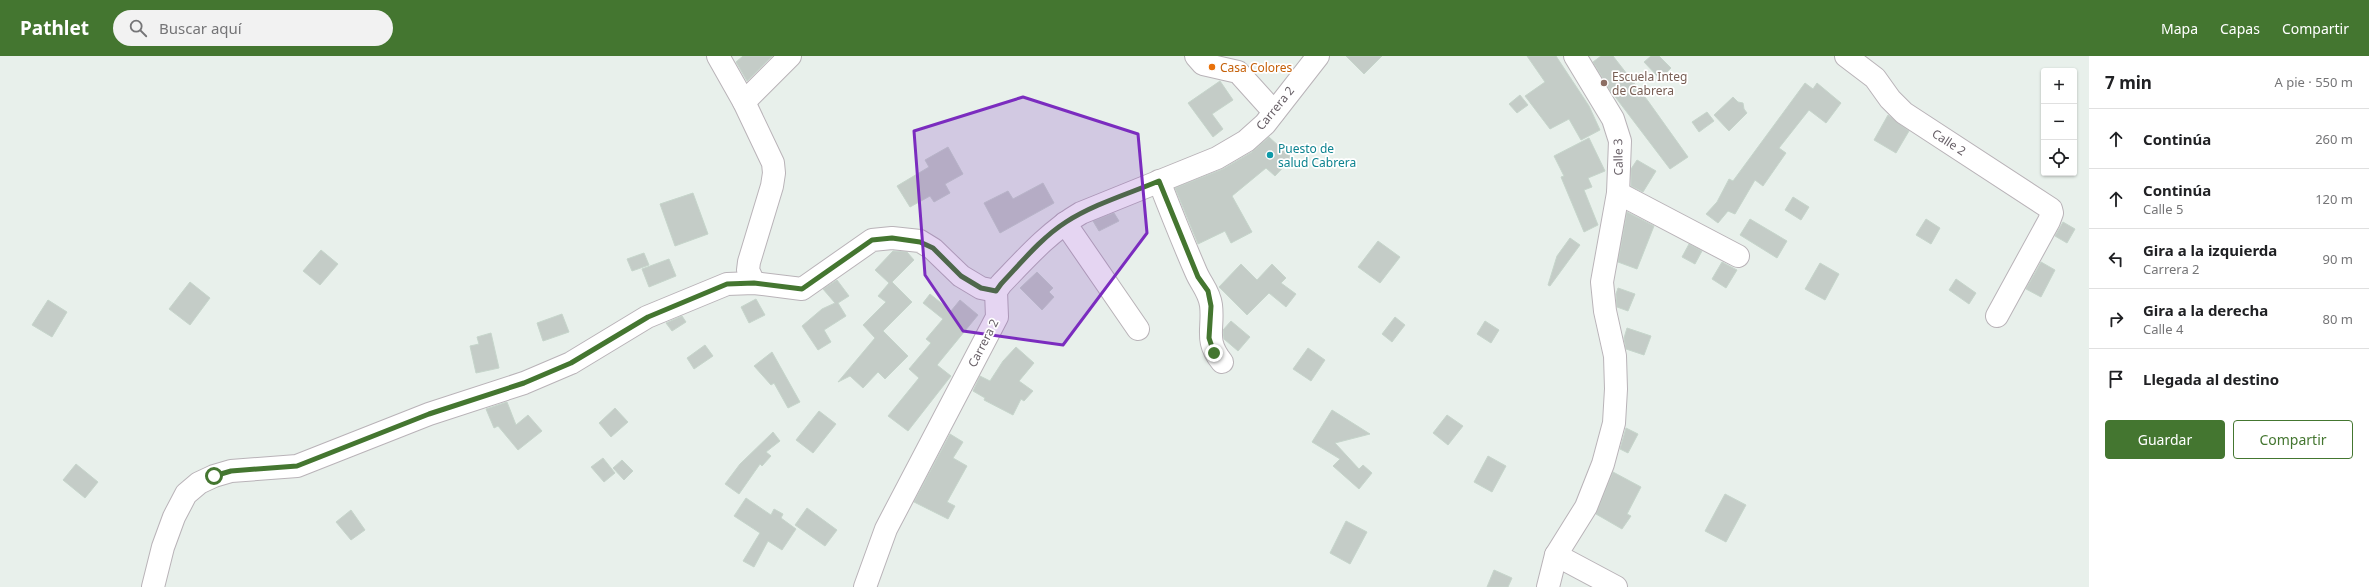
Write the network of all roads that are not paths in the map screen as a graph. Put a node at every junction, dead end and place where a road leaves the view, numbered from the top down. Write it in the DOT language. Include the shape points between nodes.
graph roads {
  1 [pos="718,56"];
  2 [pos="790,56"];
  3 [pos="1196,56"];
  4 [pos="1318,56"];
  5 [pos="1576,56"];
  6 [pos="1846,56"];
  7 [pos="744,102"];
  8 [pos="1274,112"];
  9 [pos="1159,181"];
  10 [pos="1618,193"];
  11 [pos="1064,223"];
  12 [pos="1738,256"];
  13 [pos="754,283"];
  14 [pos="996,291"];
  15 [pos="1997,316"];
  16 [pos="1138,329"];
  17 [pos="1222,362"];
  18 [pos="1556,555"];
  19 [pos="153,587"];
  20 [pos="865,587"];
  21 [pos="1548,587"];
  22 [pos="1616,587"];
  1 -- 7 [label="street"];
  2 -- 7 [label="street"];
  3 -- 8 [label="street" via="1204,64 1238,72"];
  4 -- 8 [label="street, Carrera 2"];
  5 -- 10 [label="street, Calle 3" via="1613,119 1620,141"];
  6 -- 15 [label="street, Calle 2" via="1875,78 1890,99 1904,112 2050,209 2052,213 2049,221"];
  7 -- 13 [label="street" via="773,163 774,174 749,262 748,270"];
  8 -- 9 [label="street, Carrera 2" via="1246,141 1217,158"];
  9 -- 11 [label="street, Carrera 2"];
  9 -- 17 [label="street" via="1198,277 1208,291 1211,306 1209,338 1214,353"];
  10 -- 12 [label="street"];
  10 -- 18 [label="street, Calle 3" via="1603,267 1605,311 1615,356 1614,423 1603,464 1586,506"];
  11 -- 14 [label="street, Carrera 2" via="1047,237"];
  11 -- 16 [label="street"];
  13 -- 14 [label="street" via="802,289 872,240 892,238 920,242 933,248 961,276 981,288"];
  13 -- 19 [label="street" via="727,284 648,317 571,363 524,383 415,419 321,458 297,466 231,471 200,483 186,494 174,516"];
  14 -- 20 [label="street, Carrera 2" via="999,308 997,317 886,529"];
  18 -- 21 [label="street, Calle 3" via="1548,578"];
  18 -- 22 [label="street"];
}
